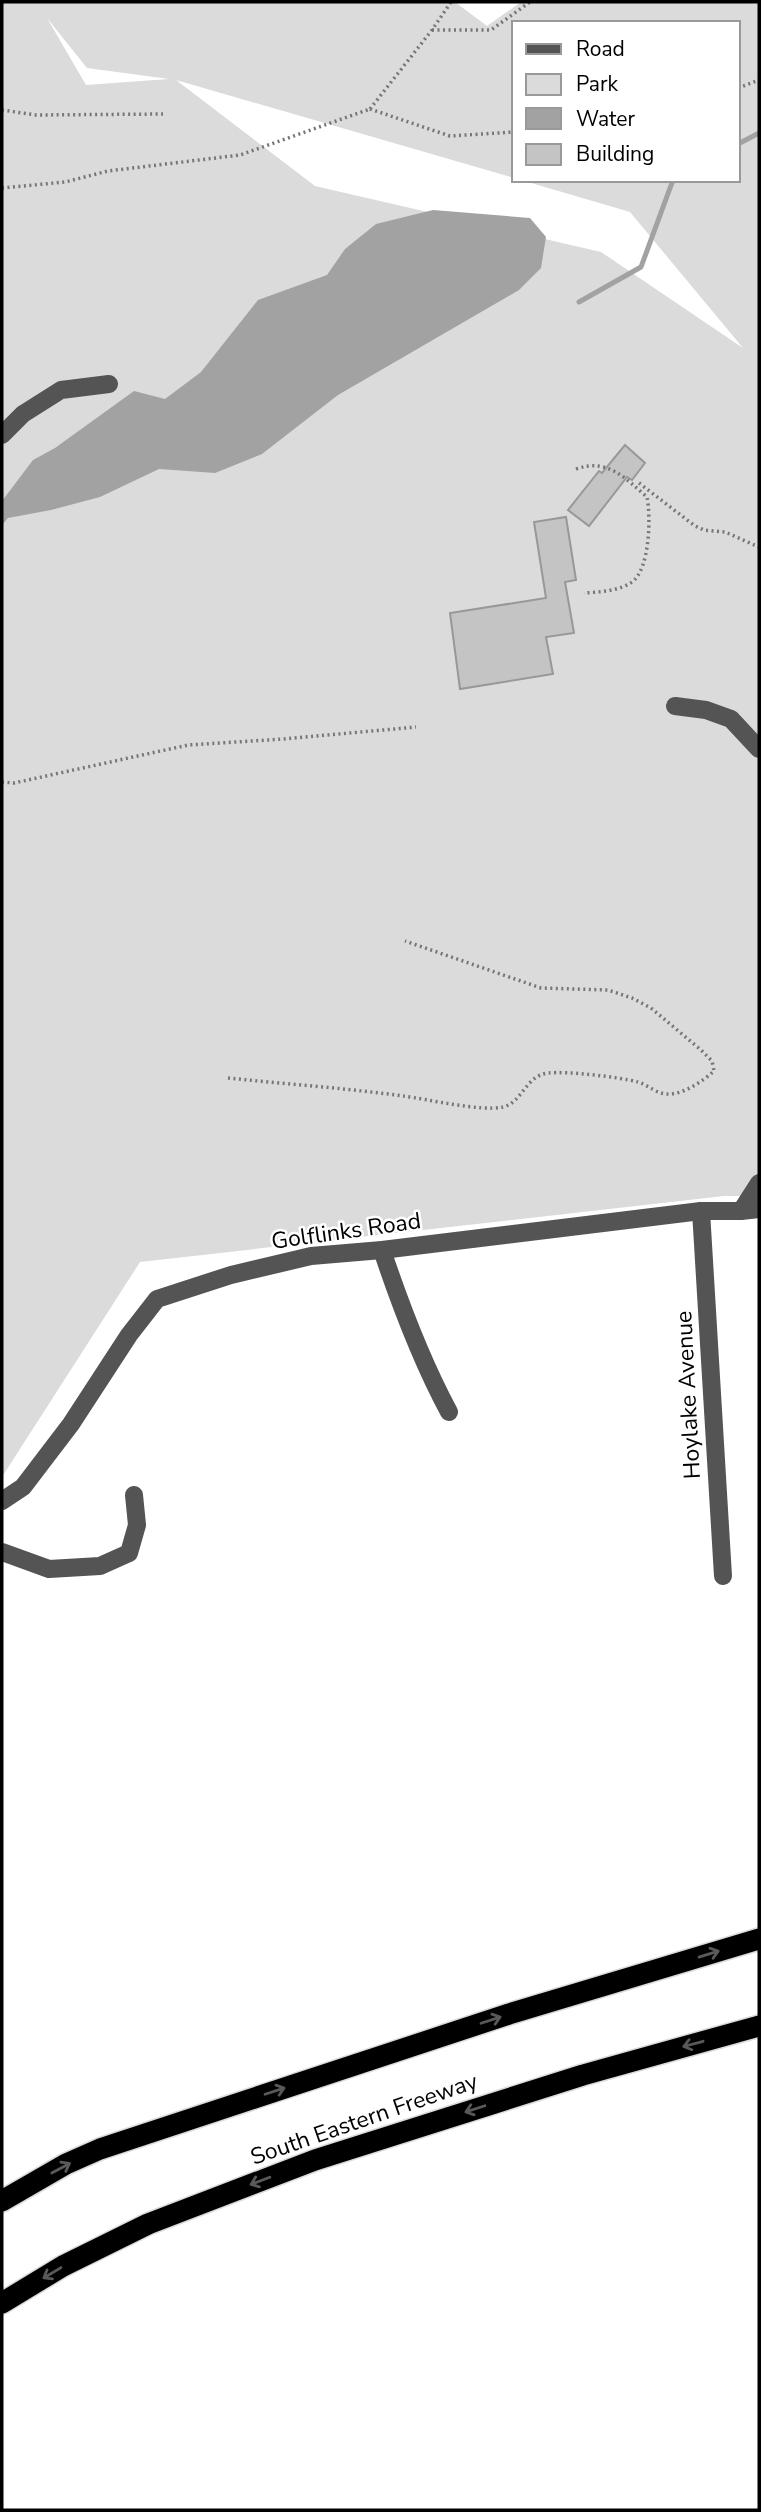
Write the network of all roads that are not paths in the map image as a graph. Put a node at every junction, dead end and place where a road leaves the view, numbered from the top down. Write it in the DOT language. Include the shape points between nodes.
graph roads {
  1 [pos="109,384"];
  2 [pos="2,435"];
  3 [pos="676,706"];
  4 [pos="759,748"];
  5 [pos="759,1183"];
  6 [pos="759,1209"];
  7 [pos="701,1210"];
  8 [pos="741,1212"];
  9 [pos="382,1250"];
  10 [pos="449,1412"];
  11 [pos="134,1494"];
  12 [pos="2,1501"];
  13 [pos="2,1552"];
  14 [pos="723,1576"];
  15 [pos="759,1938"];
  16 [pos="759,2026"];
  17 [pos="2,2201"];
  18 [pos="2,2303"];
  1 -- 2 [label="street" via="61,390 23,414"];
  3 -- 4 [label="street" via="731,719"];
  5 -- 8 [label="street"];
  6 -- 8 [label="street, Golflinks Road"];
  7 -- 8 [label="street, Golflinks Road"];
  7 -- 9 [label="street, Golflinks Road"];
  7 -- 14 [label="street, Hoylake Avenue"];
  9 -- 10 [label="street" via="427,1372"];
  9 -- 12 [label="street, Golflinks Road" via="310,1256 157,1299 23,1487"];
  11 -- 13 [label="street" via="137,1525 129,1553 100,1566 49,1569"];
  17 -- 15 [label="highway, one-way" via="100,2149 509,2014"];
  16 -- 18 [label="highway, South Eastern Freeway, one-way" via="583,2075 315,2160 148,2224 63,2266"];
}
